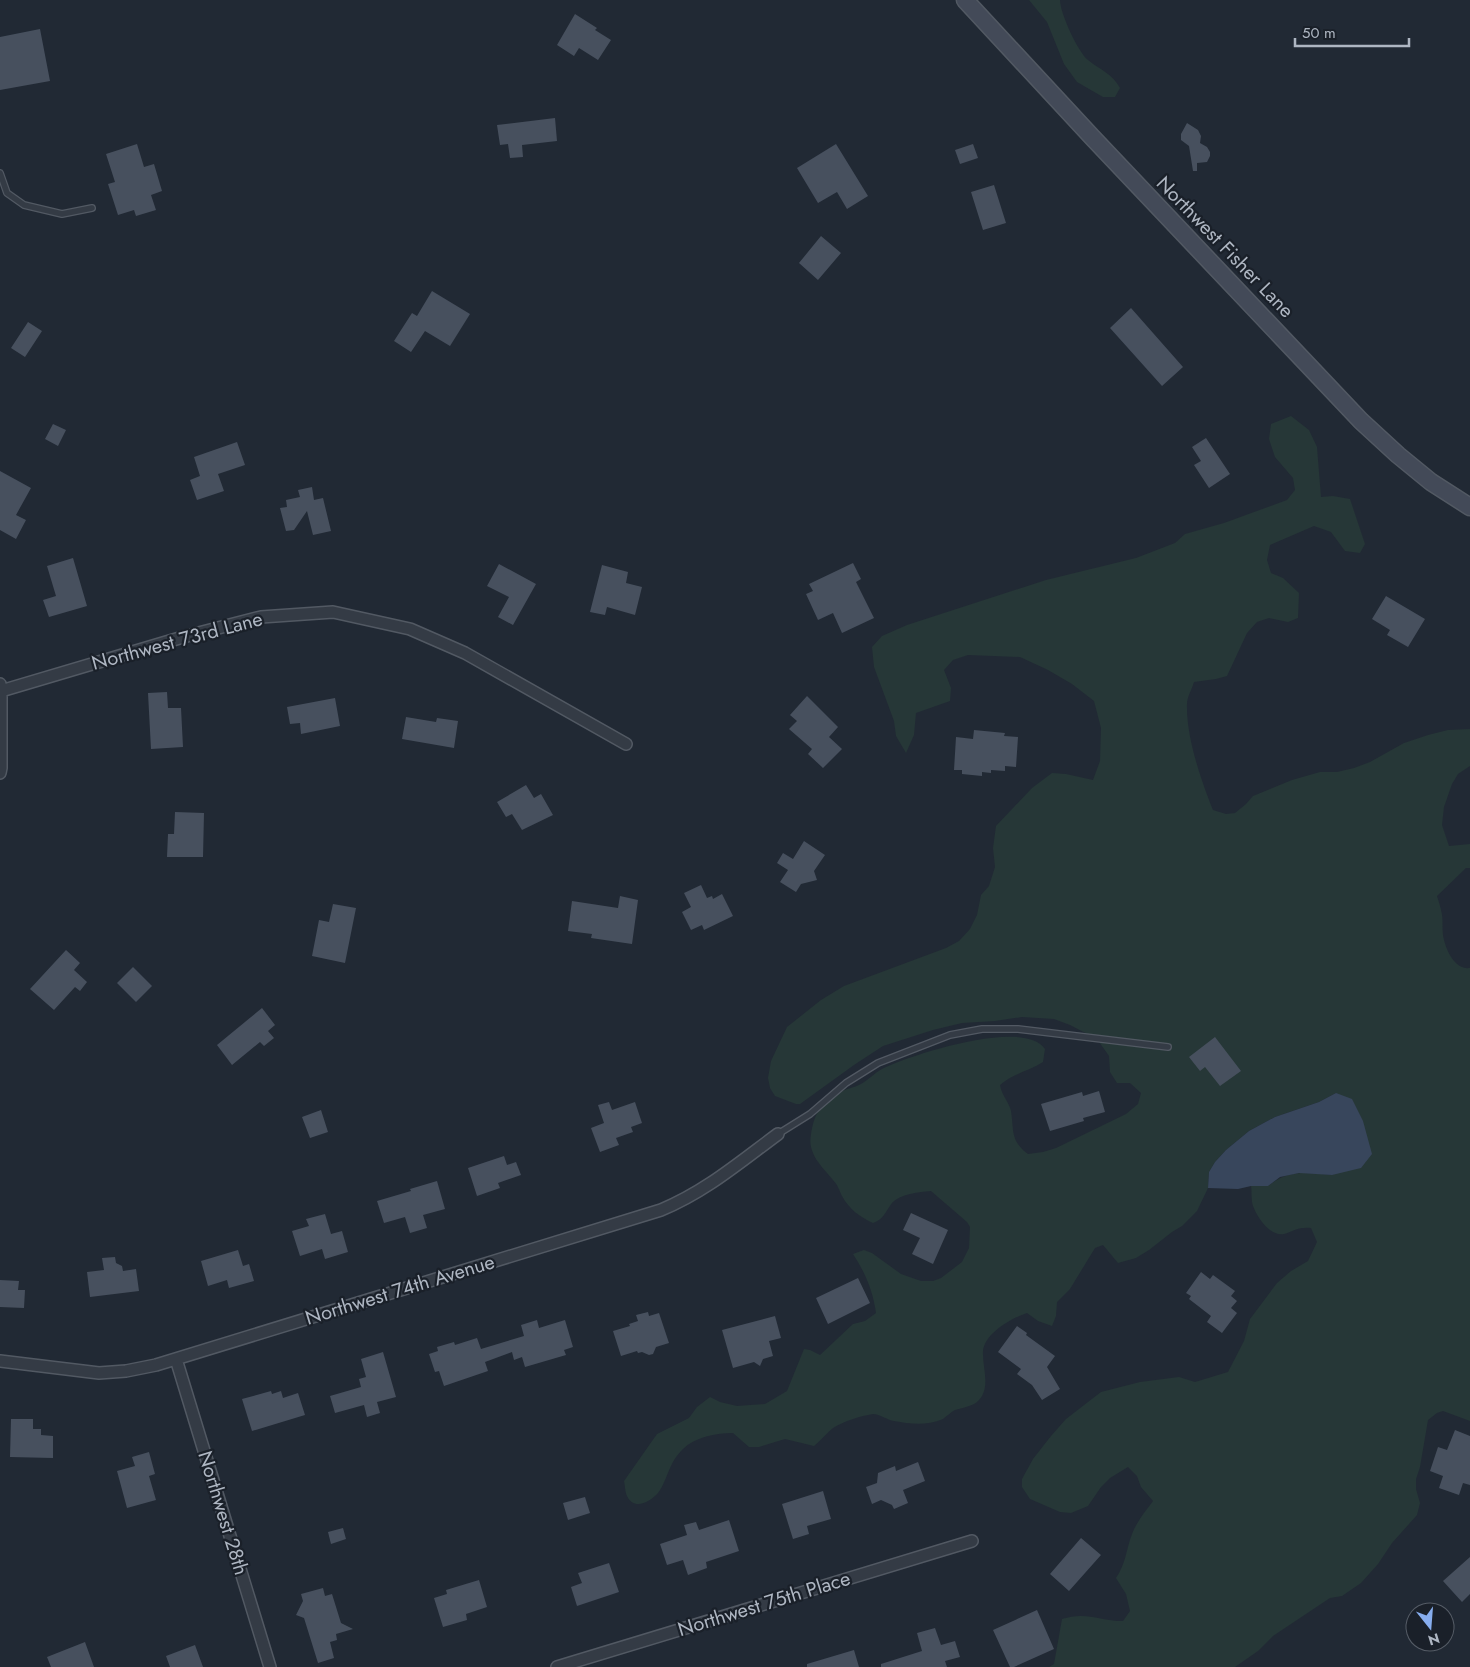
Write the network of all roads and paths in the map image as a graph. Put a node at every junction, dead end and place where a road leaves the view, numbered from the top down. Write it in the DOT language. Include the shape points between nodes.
graph roads {
  1 [pos="965,0"];
  2 [pos="0,173"];
  3 [pos="92,208"];
  4 [pos="1470,507"];
  5 [pos="1,688"];
  6 [pos="626,744"];
  7 [pos="0,773"];
  8 [pos="1168,1047"];
  9 [pos="778,1134"];
  10 [pos="176,1358"];
  11 [pos="0,1360"];
  12 [pos="972,1541"];
  13 [pos="270,1667"];
  14 [pos="557,1667"];
  1 -- 4 [label="street, Northwest Fisher Lane" via="1361,420 1431,482"];
  2 -- 3 [label="lane" via="7,193 24,204 62,214"];
  5 -- 6 [label="street, Northwest 73rd Lane" via="261,617 333,612 410,629 465,653"];
  5 -- 7 [label="street"];
  8 -- 9 [label="lane" via="1018,1029 982,1029 950,1036 878,1063"];
  9 -- 10 [label="street, Northwest 74th Avenue" via="713,1182 685,1200 661,1210"];
  10 -- 11 [label="street, Northwest 74th Avenue" via="126,1371 99,1373"];
  10 -- 13 [label="street, Northwest 28th"];
  12 -- 14 [label="street, Northwest 75th Place"];
}
